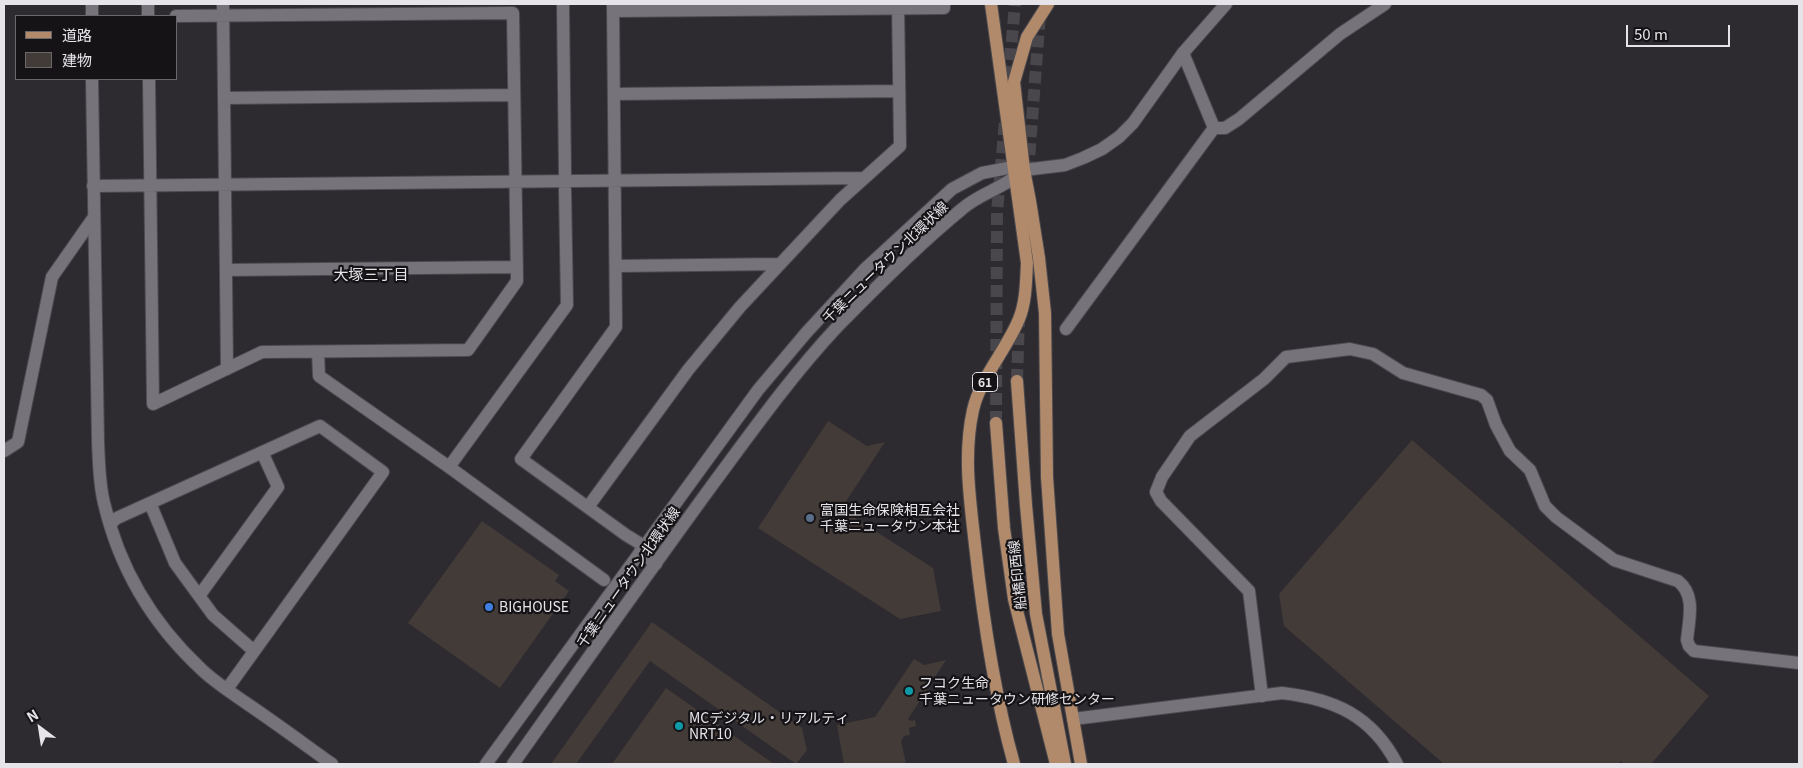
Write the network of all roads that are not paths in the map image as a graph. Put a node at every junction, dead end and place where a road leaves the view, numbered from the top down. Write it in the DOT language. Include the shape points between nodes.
graph roads {
  1 [pos="563,4"];
  2 [pos="944,4"];
  3 [pos="992,4"];
  4 [pos="1048,4"];
  5 [pos="1226,4"];
  6 [pos="1385,4"];
  7 [pos="898,6"];
  8 [pos="613,7"];
  9 [pos="514,8"];
  10 [pos="447,9"];
  11 [pos="223,10"];
  12 [pos="178,16"];
  13 [pos="1183,53"];
  14 [pos="92,80"];
  15 [pos="149,80"];
  16 [pos="899,91"];
  17 [pos="614,94"];
  18 [pos="514,95"];
  19 [pos="224,98"];
  20 [pos="1214,128"];
  21 [pos="1017,172"];
  22 [pos="565,174"];
  23 [pos="864,178"];
  24 [pos="615,181"];
  25 [pos="516,182"];
  26 [pos="225,185"];
  27 [pos="94,186"];
  28 [pos="150,186"];
  29 [pos="566,189"];
  30 [pos="94,217"];
  31 [pos="780,264"];
  32 [pos="616,266"];
  33 [pos="517,267"];
  34 [pos="226,270"];
  35 [pos="1066,329"];
  36 [pos="318,352"];
  37 [pos="227,369"];
  38 [pos="1017,381"];
  39 [pos="996,423"];
  40 [pos="4,451"];
  41 [pos="262,452"];
  42 [pos="450,467"];
  43 [pos="150,503"];
  44 [pos="588,507"];
  45 [pos="110,524"];
  46 [pos="642,549"];
  47 [pos="656,564"];
  48 [pos="604,580"];
  49 [pos="199,596"];
  50 [pos="254,651"];
  51 [pos="1799,663"];
  52 [pos="227,689"];
  53 [pos="1262,696"];
  54 [pos="1072,719"];
  55 [pos="332,764"];
  56 [pos="486,764"];
  57 [pos="513,764"];
  58 [pos="1014,764"];
  59 [pos="1056,764"];
  60 [pos="1065,764"];
  61 [pos="1081,764"];
  62 [pos="1397,764"];
  1 -- 22 [label="street"];
  2 -- 7 [label="street" via="944,8"];
  3 -- 21 [label="main road, 61"];
  4 -- 21 [label="main road" via="1027,37 1014,82"];
  5 -- 13 [label="street"];
  6 -- 20 [label="street" via="1340,34 1239,119 1226,128"];
  7 -- 8 [label="street"];
  7 -- 16 [label="street"];
  8 -- 17 [label="street"];
  9 -- 10 [label="street"];
  9 -- 18 [label="street"];
  10 -- 11 [label="street"];
  11 -- 12 [label="street"];
  11 -- 19 [label="street"];
  13 -- 20 [label="street"];
  13 -- 21 [label="street" via="1119,137 1102,149 1065,165"];
  14 -- 27 [label="street"];
  15 -- 28 [label="street"];
  16 -- 17 [label="street"];
  16 -- 23 [label="street" via="900,146"];
  17 -- 24 [label="street"];
  18 -- 19 [label="street"];
  18 -- 25 [label="street"];
  19 -- 26 [label="street"];
  20 -- 35 [label="street"];
  21 -- 46 [label="street, 千葉ニュータウン北環状線" via="982,173 952,189 864,270 758,390"];
  21 -- 47 [label="street, 千葉ニュータウン北環状線" via="963,207 837,328 761,420"];
  21 -- 54 [label="main road, 61" via="1039,258 1044,313 1050,540 1058,634"];
  21 -- 58 [label="main road, 61" via="1027,263 1026,292 1020,317 975,403 967,477 981,602"];
  23 -- 24 [label="street"];
  23 -- 31 [label="street"];
  24 -- 25 [label="street"];
  24 -- 32 [label="street"];
  25 -- 26 [label="street"];
  25 -- 33 [label="street"];
  26 -- 28 [label="street"];
  26 -- 34 [label="street"];
  27 -- 28 [label="street"];
  27 -- 30 [label="street"];
  28 -- 37 [label="street" via="153,404"];
  29 -- 42 [label="street" via="567,305"];
  30 -- 40 [label="street" via="52,278 18,442"];
  30 -- 45 [label="street" via="98,442 100,475"];
  31 -- 32 [label="street"];
  31 -- 44 [label="street" via="688,370"];
  32 -- 44 [label="street" via="616,327 522,459"];
  33 -- 34 [label="street"];
  33 -- 36 [label="street" via="517,281 468,350"];
  34 -- 37 [label="street"];
  36 -- 37 [label="street" via="262,352"];
  36 -- 42 [label="street" via="319,376"];
  38 -- 60 [label="main road, 船橋印西線 / 61" via="1036,614"];
  39 -- 59 [label="main road, 船橋印西線" via="1004,528 1014,599"];
  41 -- 43 [label="street"];
  41 -- 49 [label="street" via="278,488"];
  41 -- 50 [label="street" via="320,426 383,472"];
  42 -- 48 [label="street"];
  43 -- 45 [label="street"];
  43 -- 49 [label="street" via="176,563"];
  44 -- 46 [label="street"];
  45 -- 52 [label="street" via="142,599 179,646"];
  46 -- 47 [label="street"];
  46 -- 56 [label="street, 千葉ニュータウン北環状線"];
  47 -- 57 [label="street, 千葉ニュータウン北環状線"];
  49 -- 50 [label="street" via="213,615"];
  50 -- 52 [label="street"];
  51 -- 53 [label="street" via="1694,651 1687,640 1689,595 1684,586 1678,581 1614,560 1556,517 1545,506 1530,470 1510,451 1487,400 1481,395 1403,373 1374,354 1350,349 1286,357 1264,379 1190,436 1162,477 1156,492 1249,591"];
  52 -- 55 [label="street"];
  53 -- 54 [label="street"];
  53 -- 62 [label="street" via="1282,693 1307,696 1335,705 1365,722 1387,746"];
  54 -- 61 [label="main road, 61"];
}
